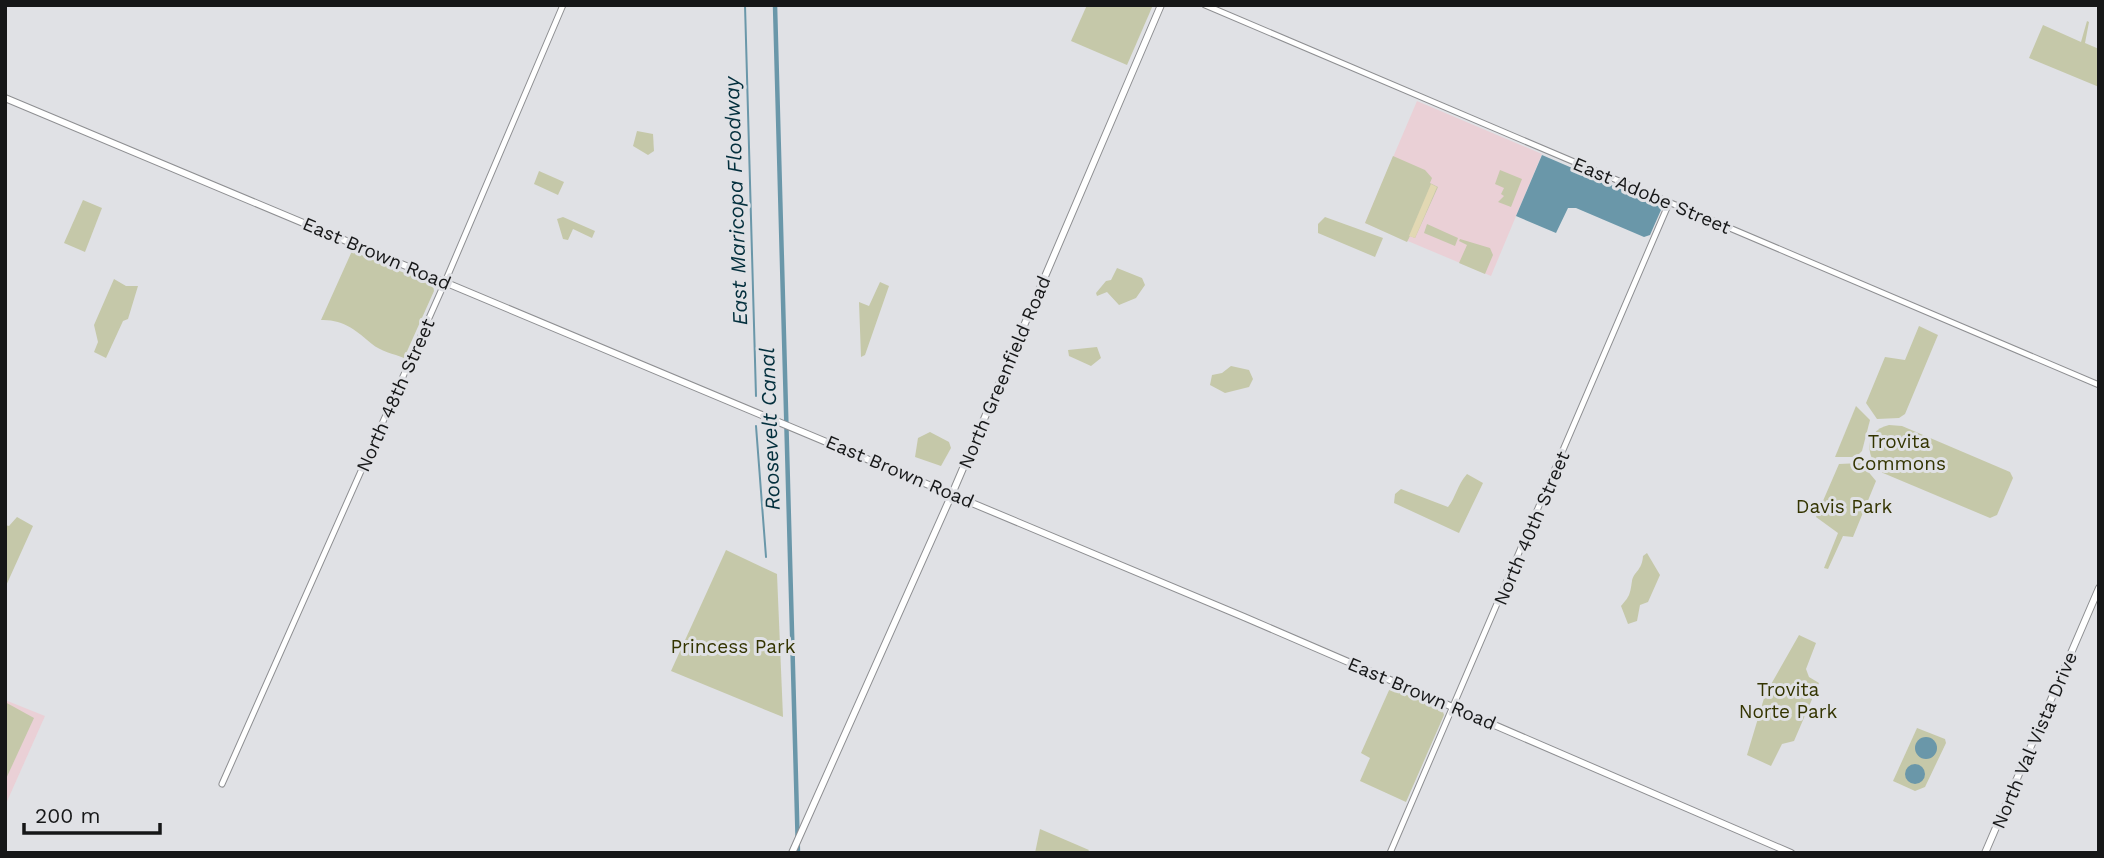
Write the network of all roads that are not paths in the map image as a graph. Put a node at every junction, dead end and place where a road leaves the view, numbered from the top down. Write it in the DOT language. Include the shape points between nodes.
graph roads {
  1 [pos="563,5"];
  2 [pos="1161,5"];
  3 [pos="1205,5"];
  4 [pos="5,98"];
  5 [pos="1669,203"];
  6 [pos="445,282"];
  7 [pos="2099,385"];
  8 [pos="952,494"];
  9 [pos="2099,588"];
  10 [pos="1455,707"];
  11 [pos="222,784"];
  12 [pos="793,851"];
  13 [pos="1390,853"];
  14 [pos="1791,853"];
  15 [pos="1985,853"];
  1 -- 6 [label="street, North 48th Street"];
  2 -- 8 [label="main road, North Greenfield Road"];
  3 -- 5 [label="street, East Adobe Street"];
  4 -- 6 [label="main road, East Brown Road"];
  5 -- 7 [label="street, East Adobe Street"];
  5 -- 10 [label="street, North 40th Street"];
  6 -- 8 [label="main road, East Brown Road"];
  6 -- 11 [label="street, North 48th Street"];
  8 -- 10 [label="main road, East Brown Road"];
  8 -- 12 [label="main road, North Greenfield Road"];
  9 -- 15 [label="main road, North Val Vista Drive"];
  10 -- 13 [label="street, North 40th Street"];
  10 -- 14 [label="main road, East Brown Road"];
}
